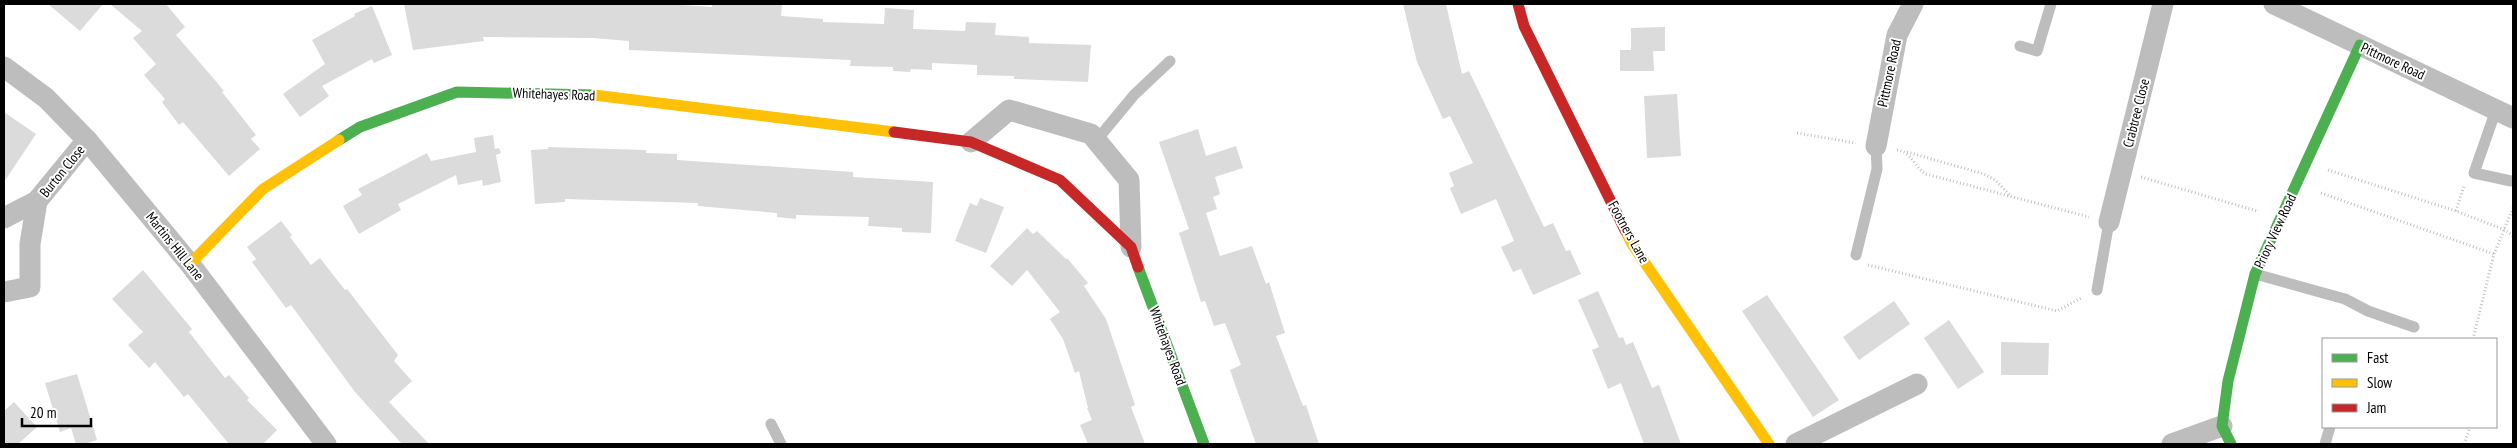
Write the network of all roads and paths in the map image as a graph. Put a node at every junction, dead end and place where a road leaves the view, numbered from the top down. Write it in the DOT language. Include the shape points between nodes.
graph roads {
  1 [pos="1518,4"];
  2 [pos="1913,4"];
  3 [pos="2051,4"];
  4 [pos="2163,4"];
  5 [pos="2274,4"];
  6 [pos="2020,46"];
  7 [pos="2360,46"];
  8 [pos="1170,61"];
  9 [pos="4,67"];
  10 [pos="2504,114"];
  11 [pos="1797,133"];
  12 [pos="87,140"];
  13 [pos="1096,141"];
  14 [pos="971,142"];
  15 [pos="1876,146"];
  16 [pos="1902,150"];
  17 [pos="2306,163"];
  18 [pos="2121,171"];
  19 [pos="2474,172"];
  20 [pos="2511,181"];
  21 [pos="2011,197"];
  22 [pos="2315,199"];
  23 [pos="37,201"];
  24 [pos="2513,208"];
  25 [pos="2456,212"];
  26 [pos="4,218"];
  27 [pos="2281,218"];
  28 [pos="2110,222"];
  29 [pos="2505,230"];
  30 [pos="2513,236"];
  31 [pos="1131,247"];
  32 [pos="2494,254"];
  33 [pos="1856,255"];
  34 [pos="190,264"];
  35 [pos="2255,274"];
  36 [pos="2097,290"];
  37 [pos="4,292"];
  38 [pos="2414,327"];
  39 [pos="2473,338"];
  40 [pos="1917,384"];
  41 [pos="771,424"];
  42 [pos="2330,428"];
  43 [pos="2470,428"];
  44 [pos="2226,435"];
  45 [pos="326,444"];
  46 [pos="781,444"];
  47 [pos="1204,444"];
  48 [pos="1769,444"];
  49 [pos="1796,444"];
  50 [pos="2172,444"];
  51 [pos="2325,444"];
  52 [pos="2464,444"];
  1 -- 48 [label="street, Footners Lane" via="1524,26 1632,244"];
  2 -- 15 [label="street, Pittmore Road" via="1897,35"];
  3 -- 6 [label="lane" via="2037,52"];
  4 -- 18 [label="street, Crabtree Close"];
  5 -- 7 [label="street, Pittmore Road"];
  7 -- 10 [label="street, Pittmore Road"];
  7 -- 17 [label="street, Priory View Road"];
  8 -- 13 [label="lane" via="1134,95"];
  9 -- 12 [label="street, Martins Hill Lane" via="46,98"];
  10 -- 19 [label="lane"];
  11 -- 15 [label="path"];
  12 -- 23 [label="street, Burton Close"];
  12 -- 34 [label="street, Martins Hill Lane"];
  13 -- 14 [label="street, Whitehayes Road" via="1091,134 1009,110"];
  13 -- 31 [label="street, Whitehayes Road" via="1129,180"];
  14 -- 31 [label="street, Whitehayes Road" via="1060,180"];
  14 -- 34 [label="street, Whitehayes Road" via="581,93 457,92 360,127 263,189"];
  15 -- 16 [label="path"];
  15 -- 33 [label="lane" via="1878,169"];
  16 -- 21 [label="path" via="1984,174 1995,180"];
  16 -- 21 [label="path" via="1926,174"];
  17 -- 25 [label="path"];
  17 -- 27 [label="street, Priory View Road"];
  18 -- 27 [label="path"];
  18 -- 28 [label="street, Crabtree Close"];
  19 -- 20 [label="lane"];
  19 -- 25 [label="path" via="2466,180"];
  21 -- 28 [label="path"];
  22 -- 32 [label="path" via="2322,192"];
  23 -- 26 [label="street, Burton Close"];
  23 -- 37 [label="street, Burton Close" via="30,244 30,287"];
  24 -- 29 [label="path"];
  25 -- 29 [label="path"];
  27 -- 35 [label="street, Priory View Road"];
  28 -- 36 [label="lane"];
  29 -- 30 [label="path"];
  29 -- 32 [label="path"];
  31 -- 47 [label="street, Whitehayes Road"];
  32 -- 39 [label="path"];
  33 -- 36 [label="path" via="1864,264 2057,311"];
  34 -- 45 [label="street, Martins Hill Lane"];
  35 -- 38 [label="lane" via="2345,299"];
  35 -- 44 [label="street, Priory View Road" via="2228,381"];
  40 -- 49 [label="street"];
  41 -- 46 [label="lane"];
  42 -- 51 [label="lane"];
  43 -- 52 [label="path"];
  44 -- 50 [label="street, Priory View Road"];
}
